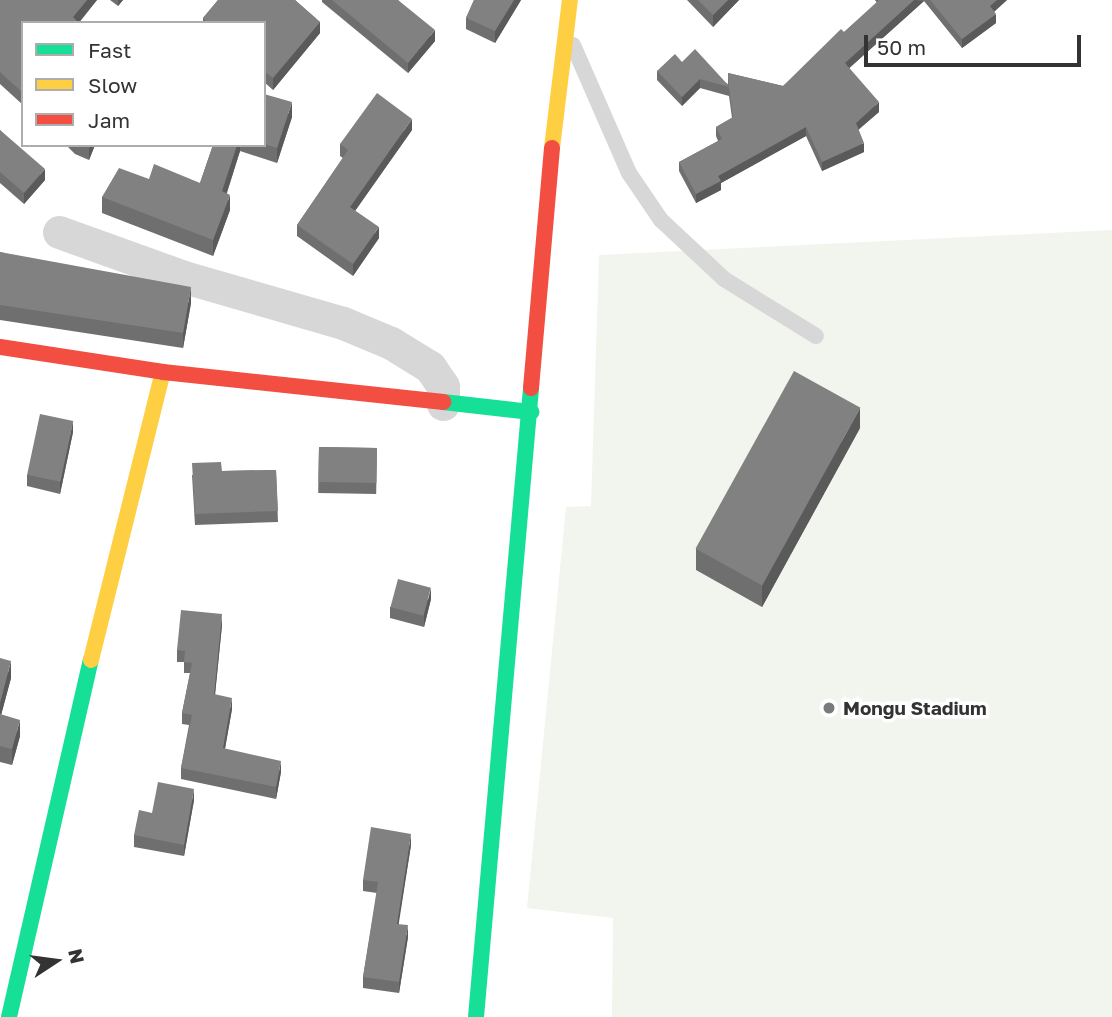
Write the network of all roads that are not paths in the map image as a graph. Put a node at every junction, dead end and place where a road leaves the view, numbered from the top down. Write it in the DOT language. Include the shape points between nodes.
graph roads {
  1 [pos="570,0"];
  2 [pos="565,23"];
  3 [pos="59,232"];
  4 [pos="816,336"];
  5 [pos="0,347"];
  6 [pos="163,372"];
  7 [pos="443,404"];
  8 [pos="531,412"];
  9 [pos="9,1017"];
  10 [pos="476,1017"];
  1 -- 2 [label="street"];
  2 -- 4 [label="lane" via="629,173 661,220 724,279"];
  2 -- 8 [label="street"];
  3 -- 7 [label="street" via="184,277 344,323 390,343 430,367 443,386"];
  5 -- 6 [label="street"];
  6 -- 7 [label="street"];
  6 -- 9 [label="street"];
  7 -- 8 [label="street"];
  8 -- 10 [label="street"];
}
